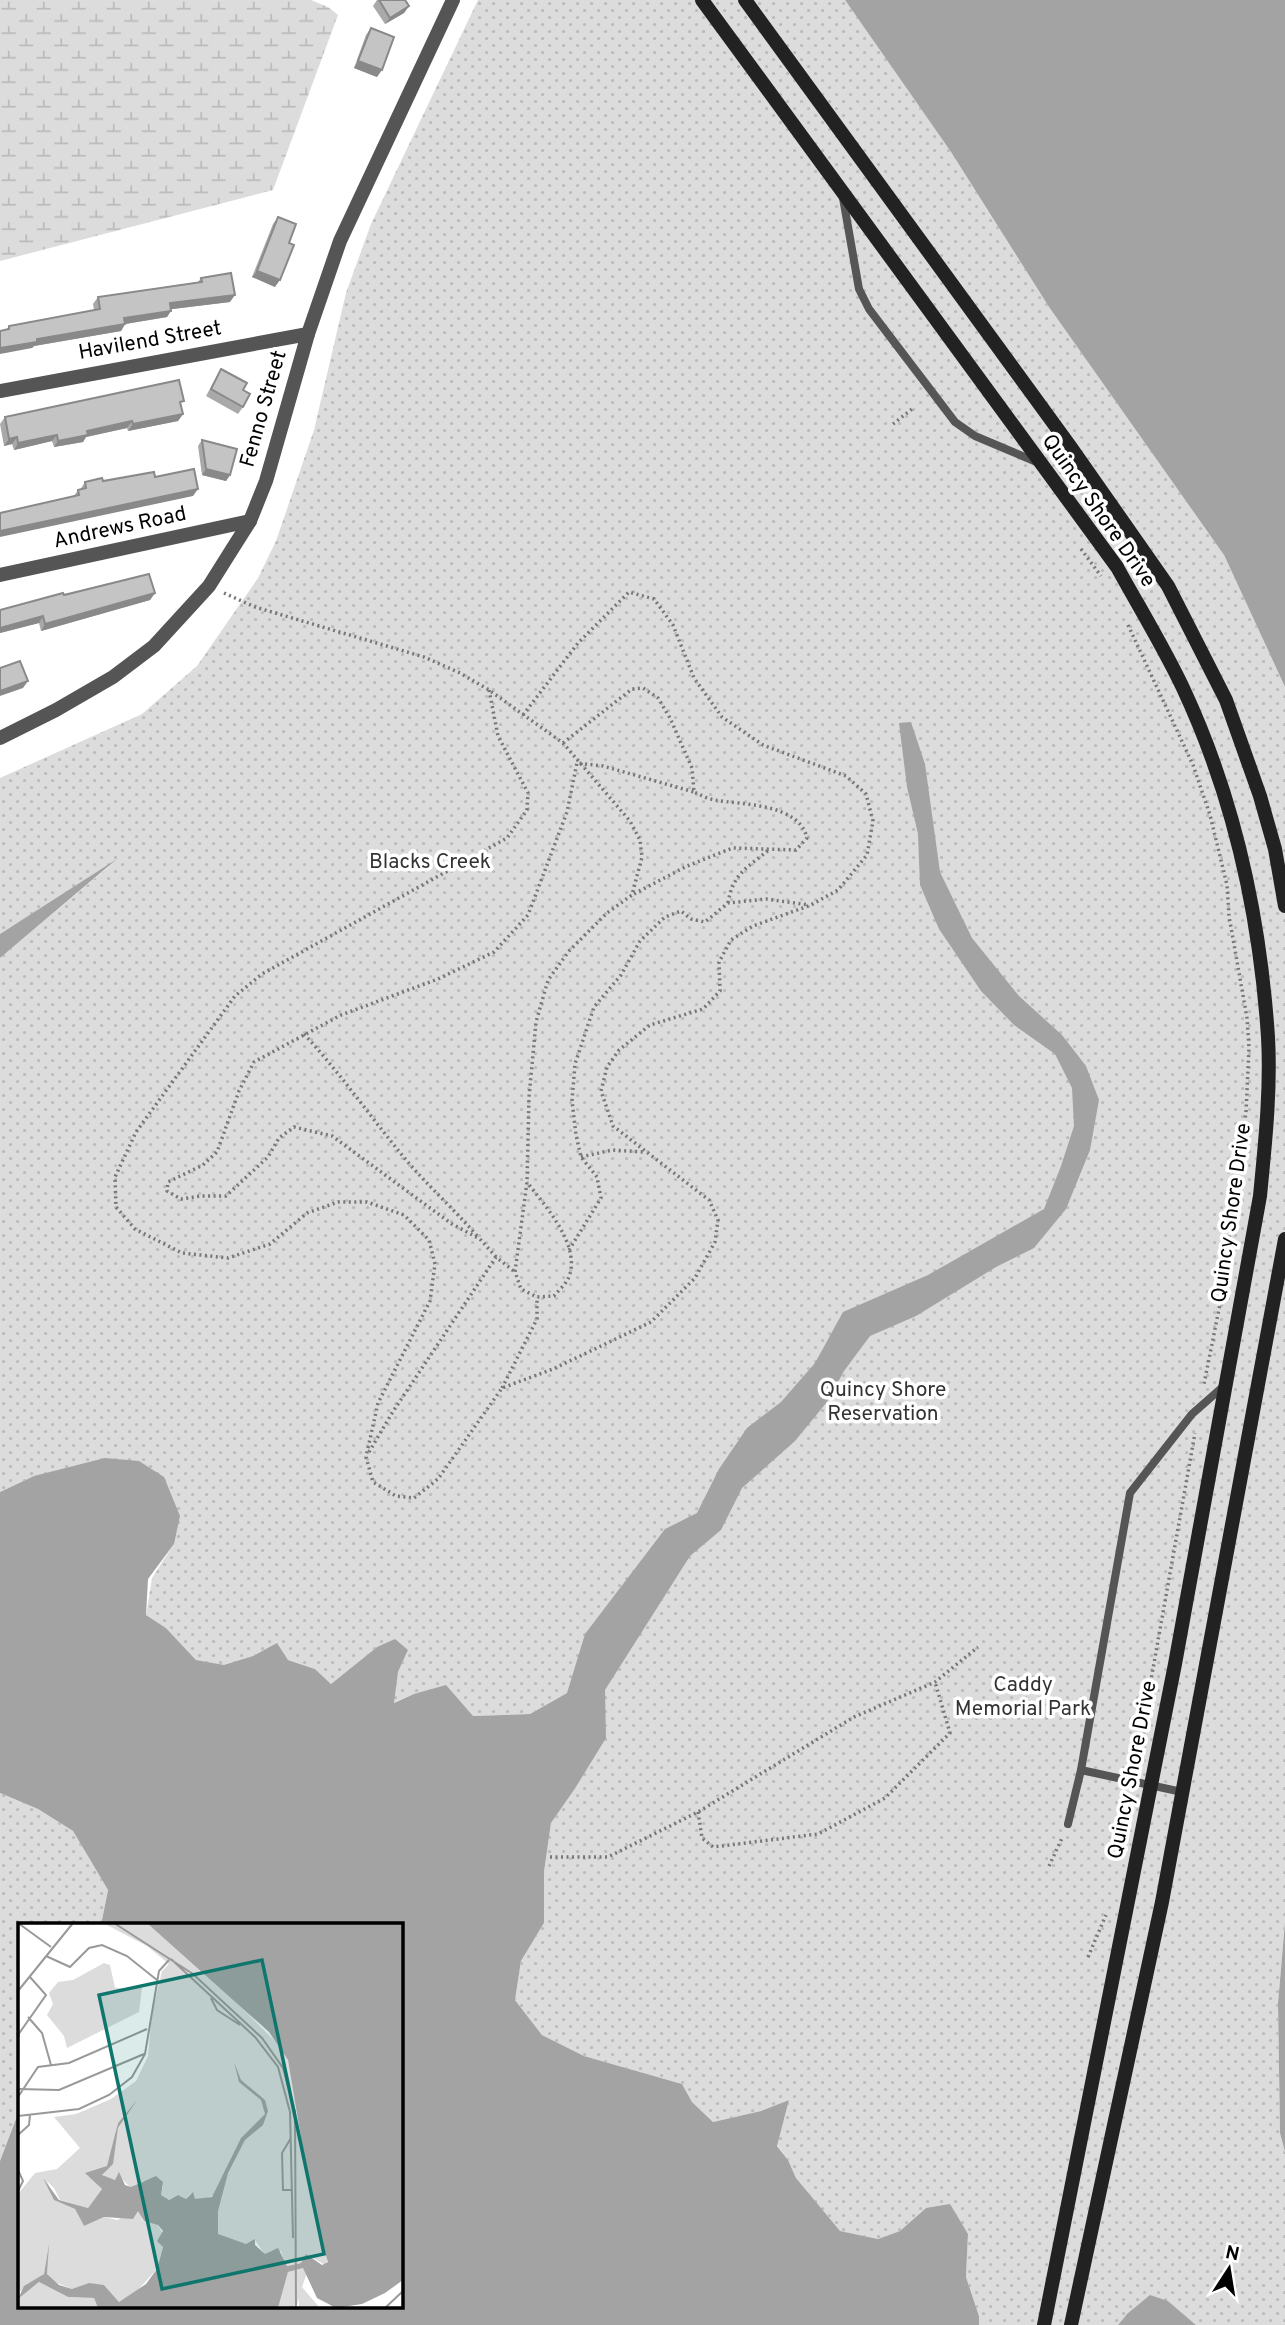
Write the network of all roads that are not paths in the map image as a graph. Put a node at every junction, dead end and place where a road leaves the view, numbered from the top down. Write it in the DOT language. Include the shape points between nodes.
graph roads {
  1 [pos="453,0"];
  2 [pos="702,0"];
  3 [pos="745,0"];
  4 [pos="842,191"];
  5 [pos="308,334"];
  6 [pos="0,391"];
  7 [pos="1042,465"];
  8 [pos="250,521"];
  9 [pos="0,576"];
  10 [pos="0,738"];
  11 [pos="1285,906"];
  12 [pos="1285,1239"];
  13 [pos="1226,1384"];
  14 [pos="1081,1770"];
  15 [pos="1151,1786"];
  16 [pos="1182,1792"];
  17 [pos="1068,1824"];
  18 [pos="1044,2325"];
  19 [pos="1071,2325"];
  1 -- 5 [label="street, Fenno Street" via="340,241"];
  2 -- 4 [label="main road, Quincy Shore Drive"];
  3 -- 11 [label="main road, Quincy Shore Drive" via="1167,586 1226,699 1260,796"];
  4 -- 7 [label="main road, Quincy Shore Drive"];
  4 -- 7 [label="lane" via="859,289 869,309 955,422 975,436"];
  5 -- 6 [label="street, Havilend Street"];
  5 -- 8 [label="street, Fenno Street"];
  7 -- 13 [label="main road, Quincy Shore Drive" via="1116,567 1184,689 1236,835 1256,933 1268,1038 1265,1148"];
  8 -- 9 [label="street, Andrews Road"];
  8 -- 10 [label="street, Fenno Street" via="209,586 154,646 113,677"];
  12 -- 16 [label="main road"];
  13 -- 14 [label="lane" via="1199,1407 1130,1493"];
  13 -- 15 [label="main road, Quincy Shore Drive"];
  14 -- 15 [label="lane"];
  14 -- 17 [label="lane"];
  15 -- 16 [label="lane"];
  15 -- 18 [label="main road, Quincy Shore Drive"];
  16 -- 19 [label="main road"];
}
